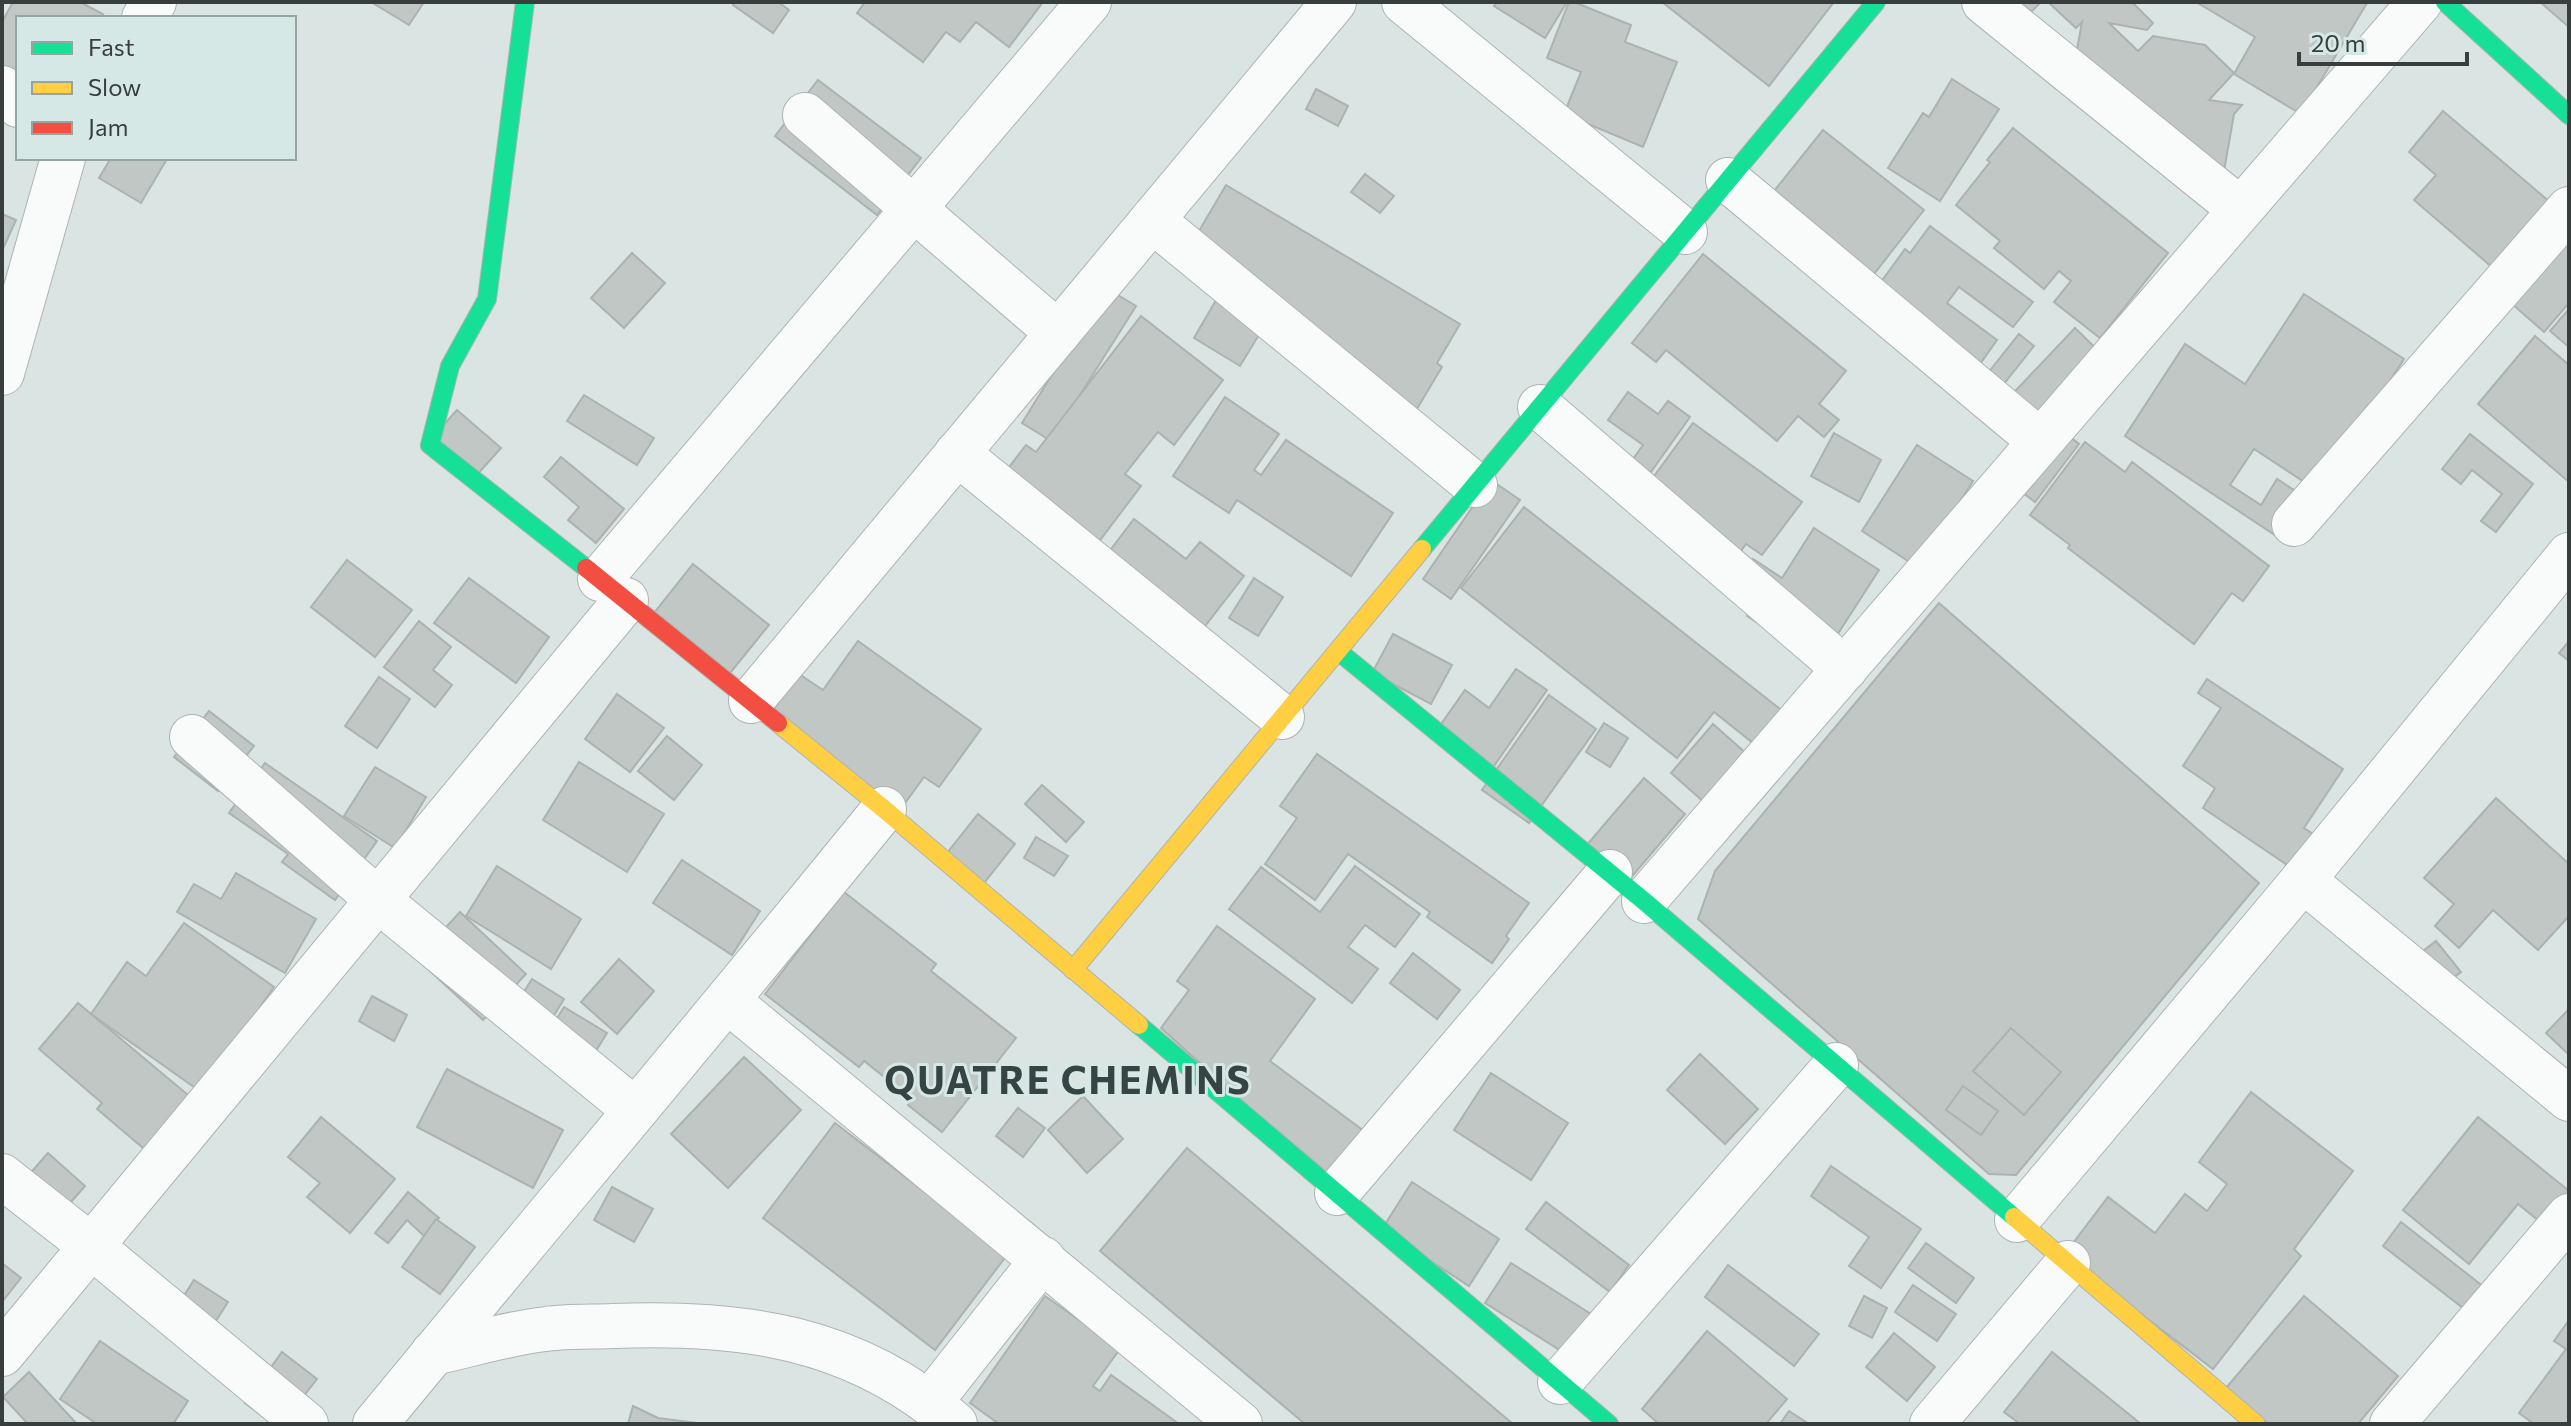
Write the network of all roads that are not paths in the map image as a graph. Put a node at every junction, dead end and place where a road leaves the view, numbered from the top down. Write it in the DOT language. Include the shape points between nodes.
graph roads {
  1 [pos="525,2"];
  2 [pos="1089,2"];
  3 [pos="1334,2"];
  4 [pos="1404,2"];
  5 [pos="1876,2"];
  6 [pos="1984,2"];
  7 [pos="2420,2"];
  8 [pos="2445,2"];
  9 [pos="2,88"];
  10 [pos="16,103"];
  11 [pos="805,115"];
  12 [pos="2569,115"];
  13 [pos="62,160"];
  14 [pos="1728,180"];
  15 [pos="914,209"];
  16 [pos="2240,209"];
  17 [pos="2569,209"];
  18 [pos="1152,220"];
  19 [pos="1685,232"];
  20 [pos="1058,333"];
  21 [pos="2,373"];
  22 [pos="1540,407"];
  23 [pos="2040,441"];
  24 [pos="957,453"];
  25 [pos="1475,485"];
  26 [pos="2294,524"];
  27 [pos="2569,555"];
  28 [pos="613,590"];
  29 [pos="1338,651"];
  30 [pos="1845,669"];
  31 [pos="751,701"];
  32 [pos="1282,717"];
  33 [pos="192,737"];
  34 [pos="884,809"];
  35 [pos="1610,872"];
  36 [pos="2303,880"];
  37 [pos="378,900"];
  38 [pos="1644,901"];
  39 [pos="1073,970"];
  40 [pos="728,1001"];
  41 [pos="1836,1065"];
  42 [pos="2569,1099"];
  43 [pos="635,1110"];
  44 [pos="2,1176"];
  45 [pos="1337,1193"];
  46 [pos="2569,1216"];
  47 [pos="2017,1220"];
  48 [pos="91,1246"];
  49 [pos="1043,1259"];
  50 [pos="2068,1263"];
  51 [pos="433,1353"];
  52 [pos="2,1354"];
  53 [pos="1560,1382"];
  54 [pos="942,1413"];
  55 [pos="306,1424"];
  56 [pos="375,1424"];
  57 [pos="1240,1424"];
  58 [pos="1609,1424"];
  59 [pos="1932,1424"];
  60 [pos="2256,1424"];
  61 [pos="2392,1424"];
  1 -- 28 [label="street" via="487,299 450,366 430,445"];
  2 -- 15 [label="street"];
  3 -- 18 [label="street"];
  4 -- 19 [label="street"];
  5 -- 14 [label="street"];
  6 -- 16 [label="street"];
  7 -- 16 [label="street"];
  8 -- 12 [label="street"];
  9 -- 10 [label="street"];
  11 -- 15 [label="street"];
  13 -- 21 [label="street"];
  14 -- 19 [label="street"];
  14 -- 23 [label="street"];
  15 -- 20 [label="street"];
  15 -- 28 [label="street"];
  16 -- 23 [label="street"];
  17 -- 26 [label="street"];
  18 -- 20 [label="street"];
  18 -- 25 [label="street"];
  19 -- 22 [label="street"];
  20 -- 24 [label="street"];
  22 -- 25 [label="street"];
  22 -- 30 [label="street"];
  23 -- 30 [label="street"];
  24 -- 31 [label="street"];
  24 -- 32 [label="street"];
  25 -- 29 [label="street"];
  27 -- 36 [label="street"];
  28 -- 31 [label="street"];
  28 -- 37 [label="street"];
  29 -- 32 [label="street"];
  29 -- 35 [label="street"];
  30 -- 38 [label="street"];
  31 -- 34 [label="street"];
  32 -- 39 [label="street"];
  33 -- 37 [label="street"];
  34 -- 39 [label="street"];
  34 -- 40 [label="street"];
  35 -- 38 [label="street"];
  35 -- 45 [label="street"];
  36 -- 42 [label="street"];
  36 -- 47 [label="street"];
  37 -- 43 [label="street"];
  37 -- 48 [label="street"];
  38 -- 41 [label="street"];
  39 -- 45 [label="street"];
  40 -- 43 [label="street"];
  40 -- 49 [label="street"];
  41 -- 47 [label="street"];
  41 -- 53 [label="street"];
  43 -- 51 [label="street"];
  44 -- 48 [label="street"];
  45 -- 53 [label="street"];
  46 -- 61 [label="street"];
  47 -- 50 [label="street"];
  48 -- 52 [label="street"];
  48 -- 55 [label="street"];
  49 -- 54 [label="street"];
  49 -- 57 [label="street"];
  50 -- 59 [label="street"];
  50 -- 60 [label="street"];
  51 -- 54 [label="street" via="545,1329 677,1324 785,1336 858,1360"];
  51 -- 56 [label="street"];
  53 -- 58 [label="street"];
}
